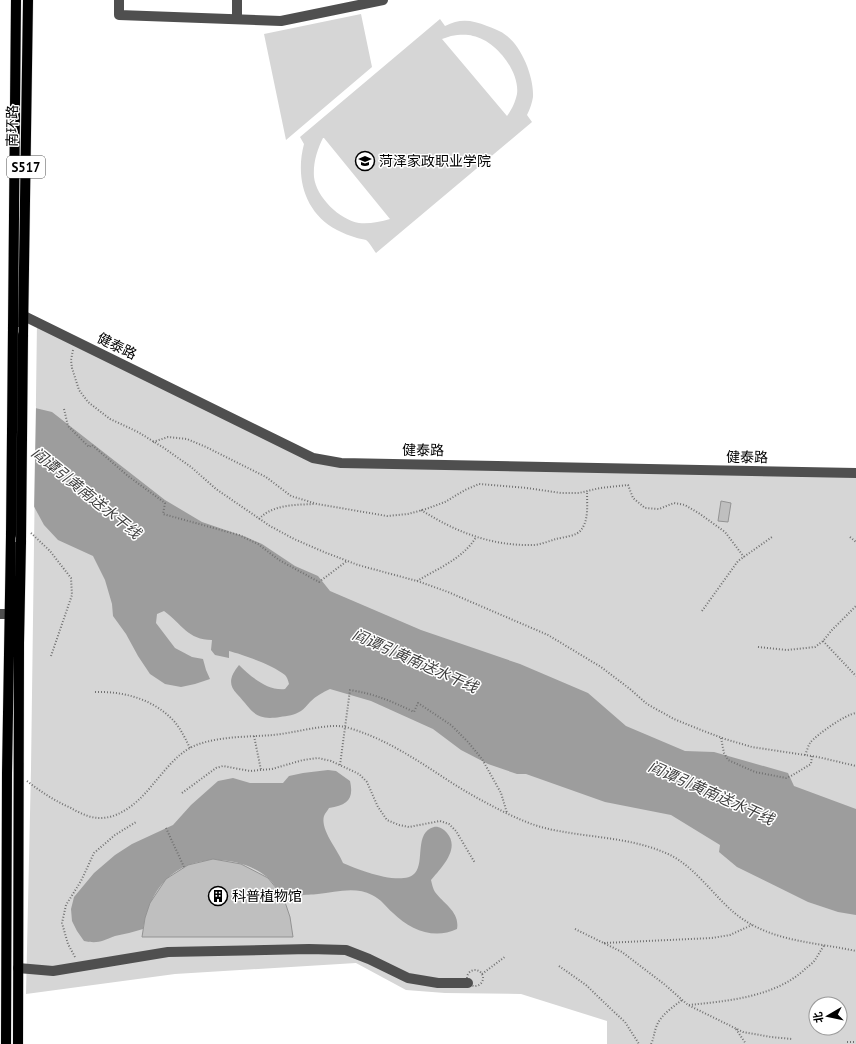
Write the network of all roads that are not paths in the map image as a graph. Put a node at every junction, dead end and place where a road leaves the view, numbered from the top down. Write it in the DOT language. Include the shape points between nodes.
graph roads {
  1 [pos="16,0"];
  2 [pos="28,0"];
  3 [pos="119,0"];
  4 [pos="237,0"];
  5 [pos="383,0"];
  6 [pos="237,19"];
  7 [pos="24,316"];
  8 [pos="856,473"];
  9 [pos="4,614"];
  10 [pos="18,968"];
  11 [pos="468,983"];
  12 [pos="6,1044"];
  13 [pos="18,1044"];
  1 -- 9 [label="main road, 南环路 / S517, bridge" via="10,535"];
  2 -- 7 [label="main road, 南环路 / S517"];
  3 -- 6 [label="street" via="119,15"];
  4 -- 6 [label="street"];
  5 -- 6 [label="street" via="281,21"];
  7 -- 8 [label="street, 健泰路" via="314,458 341,463"];
  7 -- 10 [label="main road, 南环路 / S517, bridge"];
  9 -- 12 [label="main road, 南环路 / S517"];
  10 -- 11 [label="street" via="53,971 168,952 346,950 408,978 438,983"];
  10 -- 13 [label="main road, 南环路 / S517"];
}
